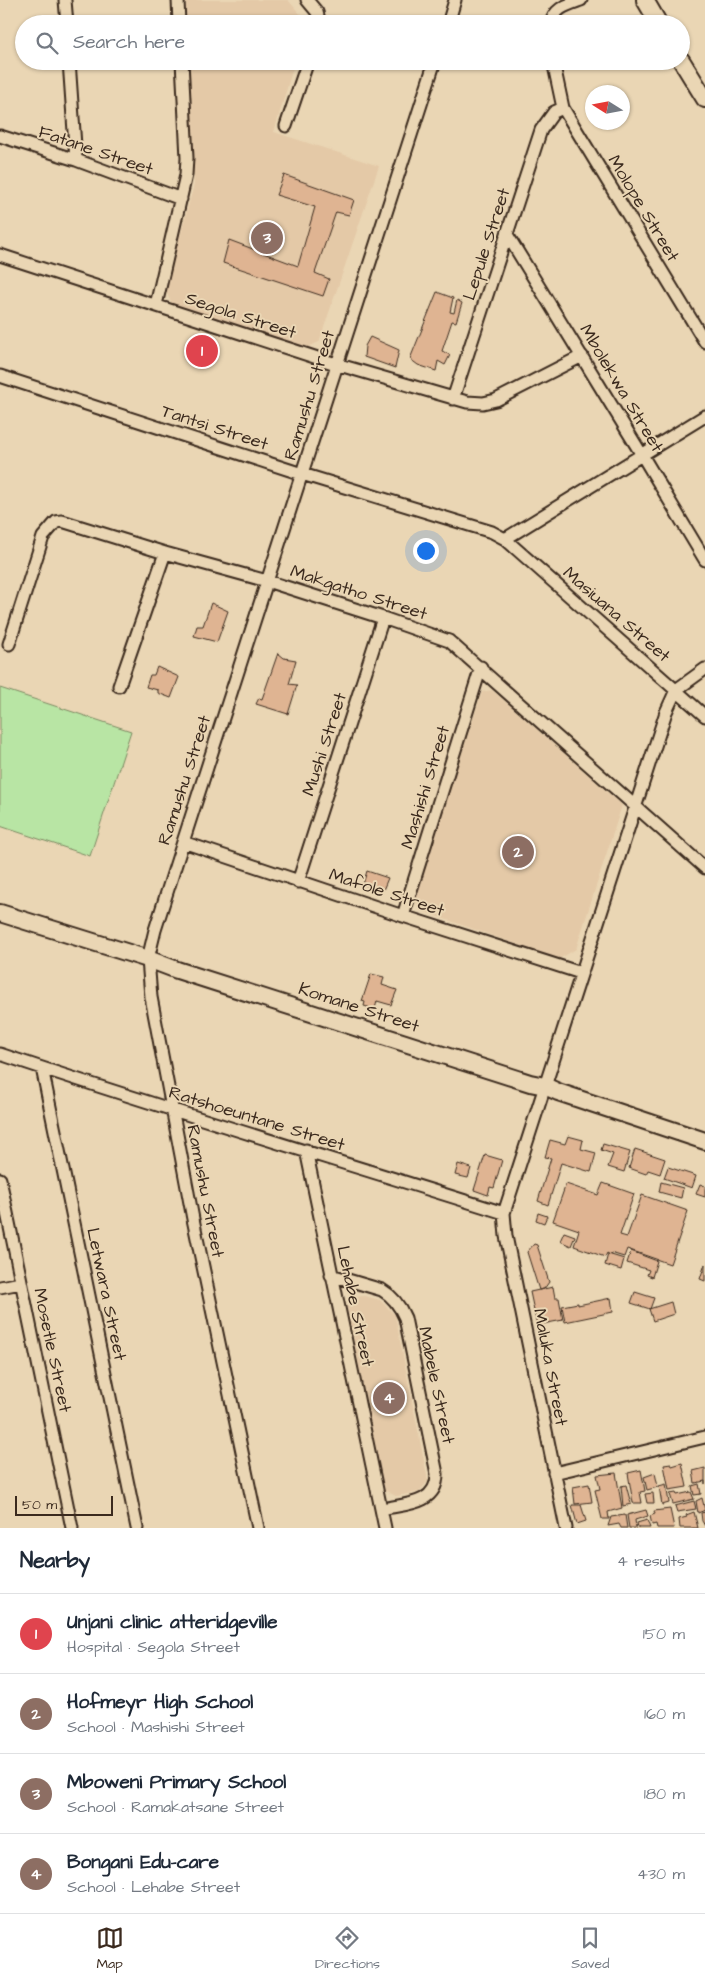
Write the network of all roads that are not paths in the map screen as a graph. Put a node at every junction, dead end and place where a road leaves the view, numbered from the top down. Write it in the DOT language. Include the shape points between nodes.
graph roads {
  1 [pos="65,0"];
  2 [pos="178,0"];
  3 [pos="308,0"];
  4 [pos="456,0"];
  5 [pos="581,0"];
  6 [pos="645,0"];
  7 [pos="66,15"];
  8 [pos="179,15"];
  9 [pos="318,15"];
  10 [pos="451,15"];
  11 [pos="553,15"];
  12 [pos="654,15"];
  13 [pos="70,70"];
  14 [pos="182,70"];
  15 [pos="305,70"];
  16 [pos="433,70"];
  17 [pos="555,70"];
  18 [pos="687,70"];
  19 [pos="705,99"];
  20 [pos="563,108"];
  21 [pos="286,126"];
  22 [pos="0,136"];
  23 [pos="76,160"];
  24 [pos="181,199"];
  25 [pos="508,236"];
  26 [pos="0,255"];
  27 [pos="156,305"];
  28 [pos="705,342"];
  29 [pos="582,356"];
  30 [pos="336,364"];
  31 [pos="0,376"];
  32 [pos="453,399"];
  33 [pos="705,416"];
  34 [pos="642,454"];
  35 [pos="302,474"];
  36 [pos="505,539"];
  37 [pos="165,553"];
  38 [pos="705,560"];
  39 [pos="267,581"];
  40 [pos="383,618"];
  41 [pos="9,644"];
  42 [pos="481,667"];
  43 [pos="705,669"];
  44 [pos="119,686"];
  45 [pos="676,690"];
  46 [pos="705,716"];
  47 [pos="635,805"];
  48 [pos="183,842"];
  49 [pos="705,868"];
  50 [pos="298,882"];
  51 [pos="0,913"];
  52 [pos="403,916"];
  53 [pos="148,959"];
  54 [pos="581,973"];
  55 [pos="0,1054"];
  56 [pos="42,1068"];
  57 [pos="545,1086"];
  58 [pos="172,1111"];
  59 [pos="705,1141"];
  60 [pos="306,1150"];
  61 [pos="0,1179"];
  62 [pos="504,1213"];
  63 [pos="331,1275"];
  64 [pos="20,1283"];
  65 [pos="0,1287"];
  66 [pos="705,1437"];
  67 [pos="554,1473"];
  68 [pos="381,1509"];
  69 [pos="72,1528"];
  70 [pos="138,1528"];
  71 [pos="258,1528"];
  72 [pos="385,1528"];
  73 [pos="566,1528"];
  1 -- 7 [label="street"];
  2 -- 8 [label="street"];
  3 -- 9 [label="street"];
  4 -- 10 [label="street"];
  5 -- 11 [label="street"];
  6 -- 12 [label="street"];
  13 -- 23 [label="street"];
  14 -- 24 [label="street" via="187,158"];
  15 -- 21 [label="street"];
  16 -- 30 [label="street, Ramushu Street"];
  17 -- 20 [label="street, Molope Street"];
  18 -- 19 [label="street"];
  20 -- 25 [label="street, Lepule Street" via="554,112 542,130"];
  20 -- 28 [label="street, Molope Street"];
  22 -- 23 [label="street, Fatane Street"];
  23 -- 24 [label="street, Fatane Street"];
  24 -- 27 [label="street"];
  25 -- 29 [label="street, Mbolekwa Street"];
  25 -- 32 [label="street, Lepule Street"];
  26 -- 27 [label="street, Segola Street"];
  27 -- 30 [label="street, Segola Street"];
  29 -- 32 [label="street, Segola Street" via="496,400"];
  29 -- 34 [label="street, Mbolekwa Street"];
  30 -- 32 [label="street, Segola Street"];
  30 -- 35 [label="street, Ramushu Street"];
  31 -- 35 [label="street, Tantsi Street"];
  33 -- 34 [label="street"];
  34 -- 36 [label="street"];
  34 -- 38 [label="street, Mbolekwa Street"];
  35 -- 36 [label="street, Tantsi Street" via="462,522"];
  35 -- 39 [label="street, Ramushu Street"];
  36 -- 45 [label="street, Masiuana Street"];
  37 -- 39 [label="street, Makgatho Street"];
  37 -- 41 [label="street, Makgatho Street" via="70,522 56,522 42,537"];
  37 -- 44 [label="street"];
  39 -- 40 [label="street, Makgatho Street"];
  39 -- 48 [label="street, Ramushu Street"];
  40 -- 42 [label="street, Makgatho Street" via="449,641"];
  40 -- 50 [label="street, Mushi Street"];
  42 -- 47 [label="street, Makgatho Street"];
  42 -- 52 [label="street, Mashishi Street"];
  43 -- 45 [label="street"];
  45 -- 46 [label="street, Masiuana Street"];
  45 -- 47 [label="street"];
  47 -- 49 [label="street, Makgatho Street"];
  47 -- 54 [label="street"];
  48 -- 50 [label="street, Mafole Street"];
  48 -- 53 [label="street, Ramushu Street"];
  50 -- 52 [label="street, Mafole Street"];
  51 -- 53 [label="street, Komane Street"];
  52 -- 54 [label="street, Mafole Street"];
  53 -- 57 [label="street, Komane Street"];
  53 -- 58 [label="street, Ramushu Street" via="153,1014"];
  54 -- 57 [label="street"];
  55 -- 56 [label="street, Ratshoeuntane Street"];
  56 -- 58 [label="street, Ratshoeuntane Street"];
  56 -- 70 [label="street, Letwara Street"];
  57 -- 59 [label="street, Komane Street"];
  57 -- 62 [label="street"];
  58 -- 60 [label="street, Ratshoeuntane Street"];
  58 -- 71 [label="street, Ramushu Street"];
  60 -- 62 [label="street, Ratshoeuntane Street"];
  60 -- 63 [label="street, Lehabe Street"];
  61 -- 64 [label="street, Mosetle Street"];
  62 -- 67 [label="street, Maluka Street"];
  63 -- 68 [label="street, Lehabe Street"];
  63 -- 68 [label="street, Mabele Street" via="390,1295 401,1309 407,1328 437,1482 430,1496 423,1500"];
  64 -- 65 [label="street"];
  64 -- 69 [label="street, Mosetle Street"];
  66 -- 67 [label="street"];
  67 -- 73 [label="street, Maluka Street"];
  68 -- 72 [label="street, Lehabe Street"];
}
